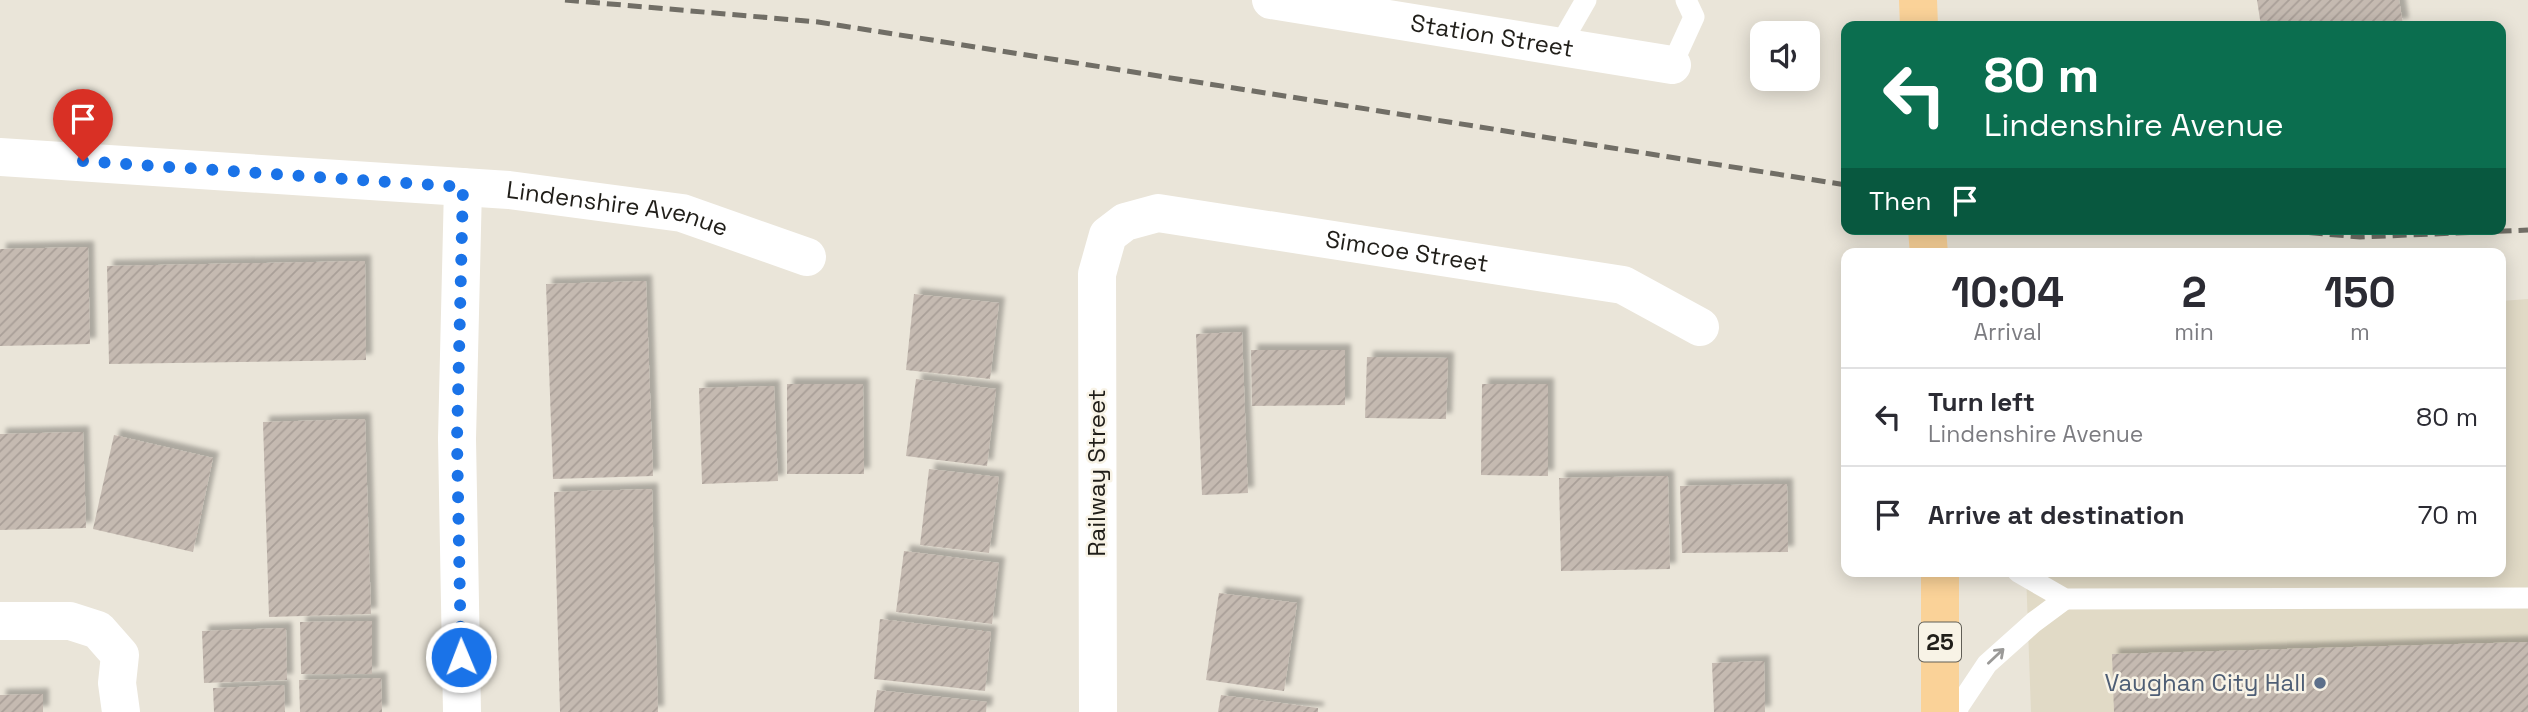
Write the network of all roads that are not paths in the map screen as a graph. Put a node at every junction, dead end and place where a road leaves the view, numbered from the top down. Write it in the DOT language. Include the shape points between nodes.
graph roads {
  1 [pos="1271,0"];
  2 [pos="1586,0"];
  3 [pos="1686,0"];
  4 [pos="1918,0"];
  5 [pos="1919,21"];
  6 [pos="1559,47"];
  7 [pos="1672,65"];
  8 [pos="0,157"];
  9 [pos="463,187"];
  10 [pos="1108,235"];
  11 [pos="807,257"];
  12 [pos="1700,327"];
  13 [pos="1940,577"];
  14 [pos="2027,577"];
  15 [pos="2528,598"];
  16 [pos="2065,599"];
  17 [pos="0,621"];
  18 [pos="121,712"];
  19 [pos="462,712"];
  20 [pos="1098,712"];
  21 [pos="1940,712"];
  22 [pos="1957,712"];
  1 -- 6 [label="street, Station Street"];
  2 -- 6 [label="lane"];
  3 -- 7 [label="lane" via="1694,17"];
  4 -- 5 [label="main road"];
  6 -- 7 [label="street, Station Street"];
  8 -- 9 [label="street, Lindenshire Avenue"];
  9 -- 11 [label="street, Lindenshire Avenue" via="682,213"];
  9 -- 19 [label="street" via="457,439"];
  10 -- 12 [label="street, Simcoe Street" via="1125,222 1158,214 1623,285"];
  10 -- 20 [label="street, Railway Street" via="1097,274"];
  13 -- 21 [label="main road, 25"];
  14 -- 16 [label="lane"];
  15 -- 16 [label="lane"];
  22 -- 16 [label="lane, one-way" via="1987,664"];
  17 -- 18 [label="street" via="70,621 98,630 120,654"];
}
